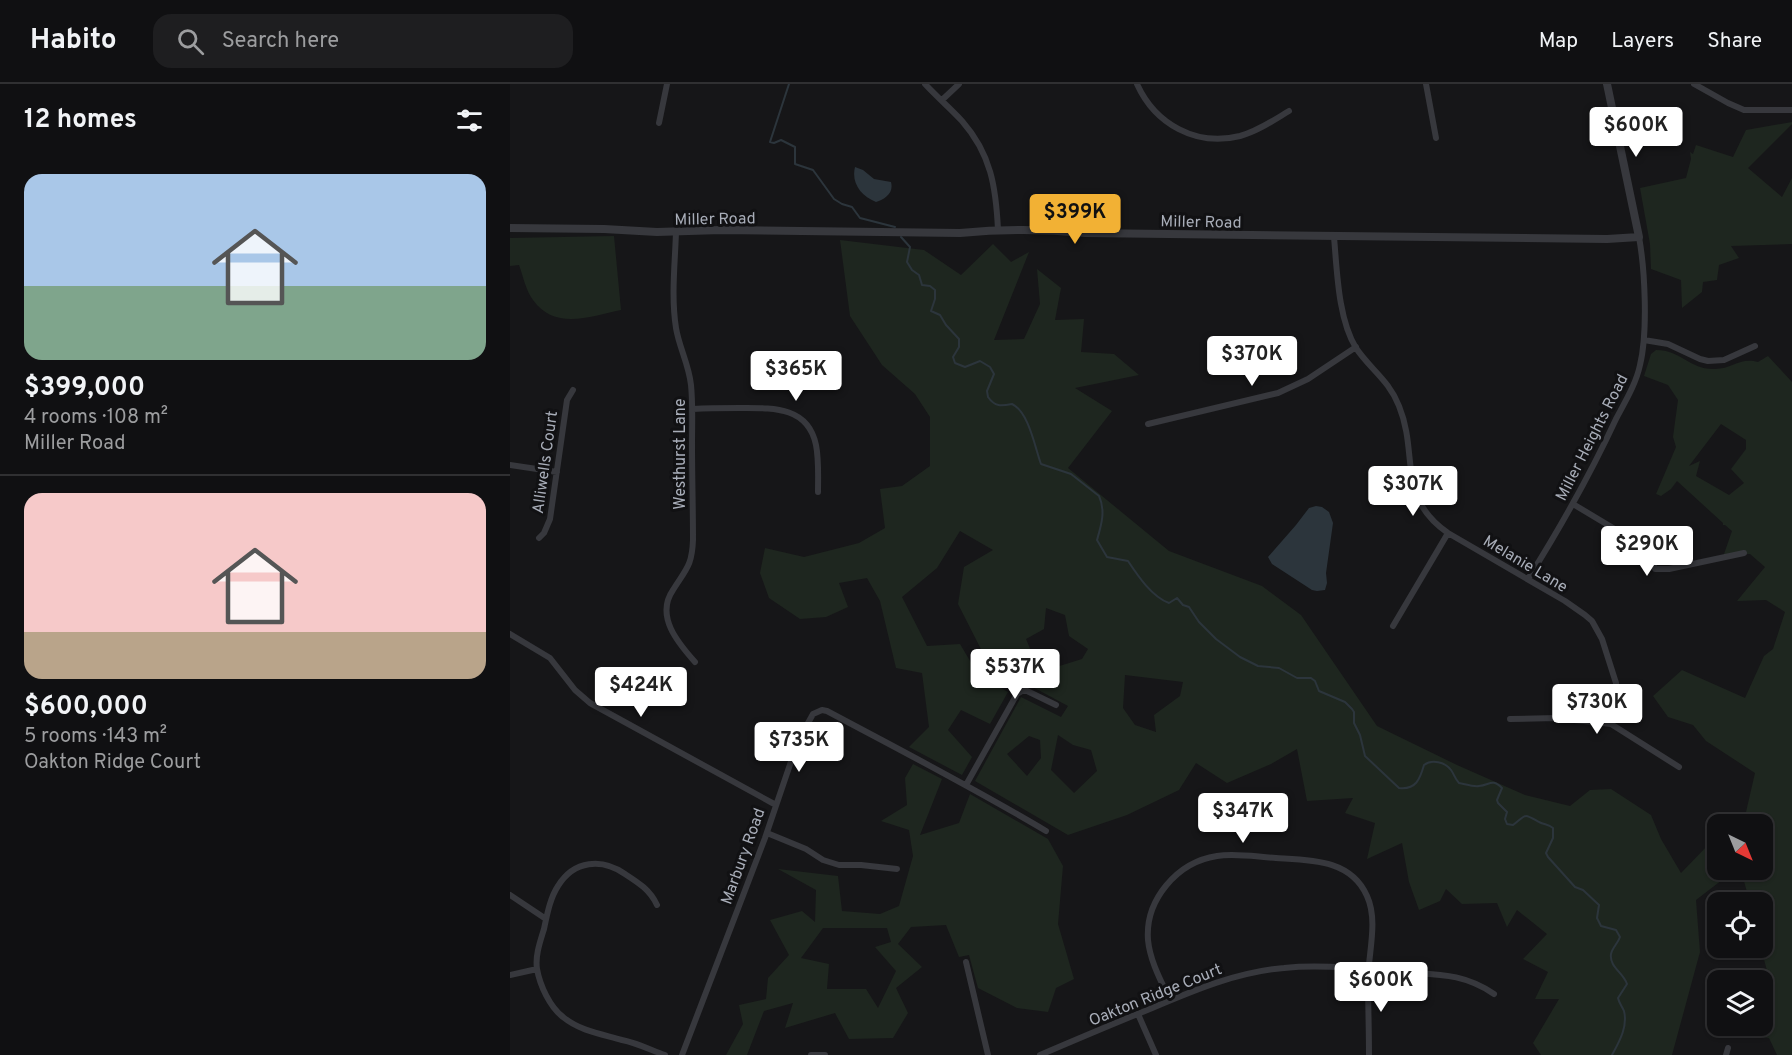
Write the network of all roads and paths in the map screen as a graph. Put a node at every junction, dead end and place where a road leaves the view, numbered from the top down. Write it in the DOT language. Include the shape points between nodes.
graph roads {
  1 [pos="667,84"];
  2 [pos="925,84"];
  3 [pos="959,84"];
  4 [pos="1137,84"];
  5 [pos="1426,84"];
  6 [pos="1694,84"];
  7 [pos="1610,85"];
  8 [pos="942,100"];
  9 [pos="1792,110"];
  10 [pos="1290,111"];
  11 [pos="659,123"];
  12 [pos="1436,138"];
  13 [pos="510,228"];
  14 [pos="998,230"];
  15 [pos="676,232"];
  16 [pos="1334,237"];
  17 [pos="1639,237"];
  18 [pos="1644,340"];
  19 [pos="1755,346"];
  20 [pos="1356,347"];
  21 [pos="573,390"];
  22 [pos="693,409"];
  23 [pos="1148,424"];
  24 [pos="510,465"];
  25 [pos="557,472"];
  26 [pos="818,492"];
  27 [pos="1573,504"];
  28 [pos="1448,533"];
  29 [pos="539,538"];
  30 [pos="1744,553"];
  31 [pos="1527,579"];
  32 [pos="1393,626"];
  33 [pos="510,634"];
  34 [pos="695,662"];
  35 [pos="986,671"];
  36 [pos="1024,690"];
  37 [pos="1056,705"];
  38 [pos="1510,719"];
  39 [pos="1611,724"];
  40 [pos="1679,767"];
  41 [pos="966,785"];
  42 [pos="776,805"];
  43 [pos="1046,831"];
  44 [pos="767,833"];
  45 [pos="897,869"];
  46 [pos="510,895"];
  47 [pos="657,905"];
  48 [pos="546,919"];
  49 [pos="966,962"];
  50 [pos="537,969"];
  51 [pos="1369,970"];
  52 [pos="510,975"];
  53 [pos="1494,994"];
  54 [pos="1170,1000"];
  55 [pos="1138,1014"];
  56 [pos="665,1055"];
  57 [pos="682,1055"];
  58 [pos="811,1055"];
  59 [pos="825,1055"];
  60 [pos="988,1055"];
  61 [pos="1040,1055"];
  62 [pos="1156,1055"];
  63 [pos="1369,1055"];
  1 -- 11 [label="street"];
  2 -- 8 [label="street"];
  3 -- 8 [label="street"];
  4 -- 10 [label="street" via="1164,121 1204,137 1240,136"];
  5 -- 12 [label="street"];
  6 -- 9 [label="street" via="1744,110"];
  7 -- 17 [label="street, Miller Heights Road"];
  8 -- 14 [label="street" via="981,146 990,166"];
  13 -- 15 [label="street, Miller Road"];
  14 -- 15 [label="street, Miller Road"];
  14 -- 16 [label="street, Miller Road"];
  15 -- 22 [label="street, Westhurst Lane" via="675,315 690,374"];
  16 -- 17 [label="street, Miller Road"];
  16 -- 20 [label="street, Melanie Lane" via="1345,320"];
  17 -- 18 [label="street, Miller Heights Road"];
  18 -- 19 [label="street" via="1668,344 1700,359 1717,362"];
  18 -- 27 [label="street, Miller Heights Road" via="1637,376"];
  20 -- 23 [label="street" via="1308,379 1278,393"];
  20 -- 28 [label="street, Melanie Lane" via="1395,396 1418,500 1430,518"];
  21 -- 25 [label="street, Alliwells Court" via="567,400"];
  22 -- 26 [label="street" via="777,408 799,417 810,429 816,445"];
  22 -- 34 [label="street, Westhurst Lane" via="692,556 670,594 666,609 672,633"];
  24 -- 25 [label="street"];
  25 -- 29 [label="street, Alliwells Court" via="550,519"];
  27 -- 30 [label="street" via="1643,546 1655,569"];
  27 -- 31 [label="street, Miller Heights Road"];
  28 -- 31 [label="street, Melanie Lane"];
  28 -- 32 [label="street"];
  31 -- 39 [label="street, Melanie Lane" via="1585,615 1598,630 1616,683"];
  33 -- 42 [label="street" via="550,658 574,690 590,703"];
  35 -- 36 [label="street"];
  36 -- 37 [label="street"];
  36 -- 41 [label="street" via="1017,694"];
  38 -- 39 [label="street" via="1556,718"];
  39 -- 40 [label="street"];
  41 -- 42 [label="street, Marbury Road" via="822,710 809,717"];
  41 -- 43 [label="street, Marbury Road"];
  42 -- 44 [label="street, Marbury Road"];
  44 -- 45 [label="street" via="839,865"];
  44 -- 57 [label="street, Marbury Road"];
  46 -- 48 [label="street"];
  47 -- 48 [label="street" via="649,890 628,875 594,863 575,869 562,879"];
  48 -- 50 [label="street"];
  49 -- 60 [label="street"];
  50 -- 52 [label="street"];
  50 -- 56 [label="street" via="553,1007 570,1022"];
  51 -- 53 [label="street, Oakton Ridge Court" via="1459,977"];
  51 -- 54 [label="street, Oakton Ridge Court" via="1265,970"];
  51 -- 54 [label="street" via="1371,910 1366,893 1348,872 1320,861 1214,856 1193,864 1172,879 1158,897 1150,918 1150,952"];
  51 -- 63 [label="street"];
  54 -- 55 [label="street, Oakton Ridge Court"];
  55 -- 61 [label="street, Oakton Ridge Court"];
  55 -- 62 [label="street"];
  58 -- 59 [label="street"];
}
